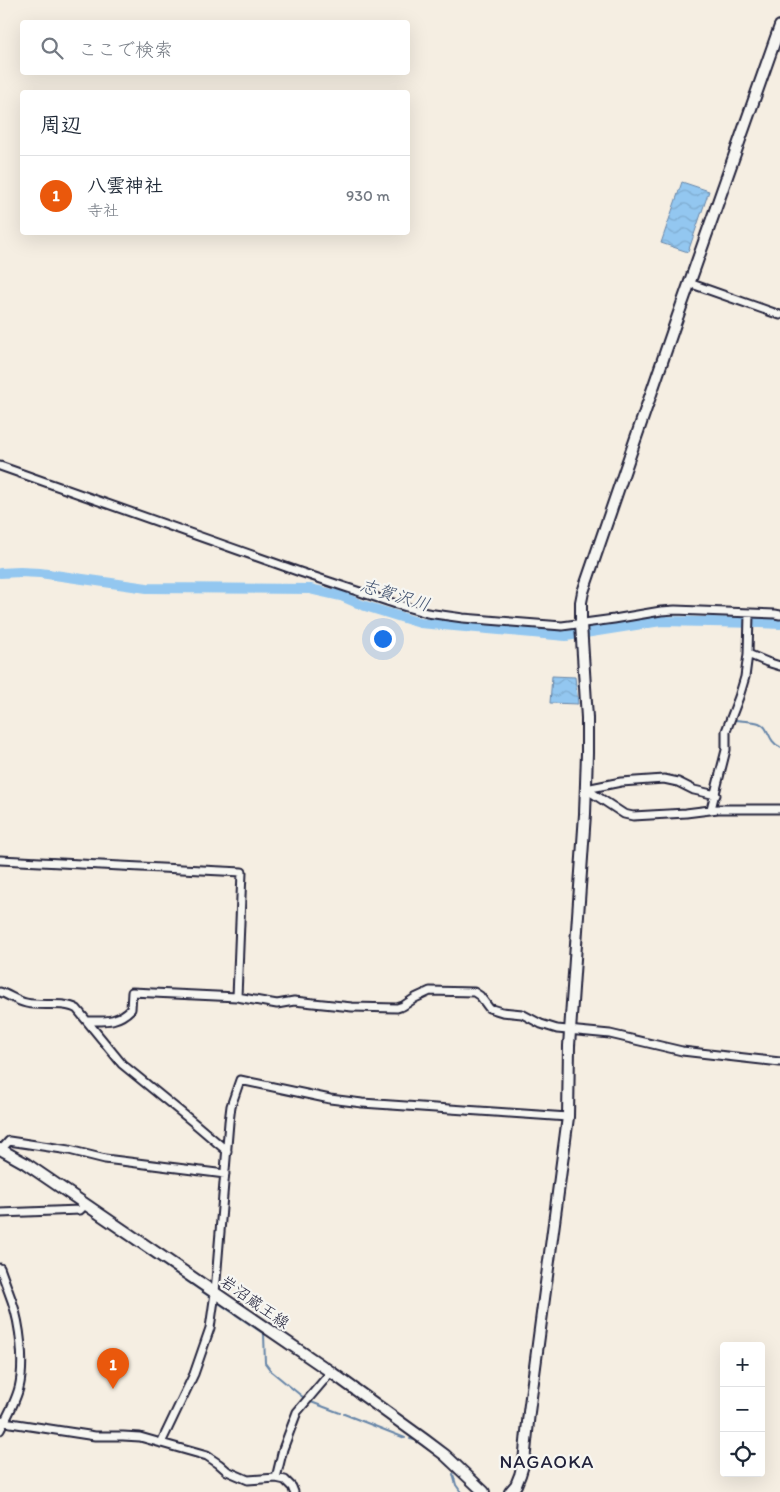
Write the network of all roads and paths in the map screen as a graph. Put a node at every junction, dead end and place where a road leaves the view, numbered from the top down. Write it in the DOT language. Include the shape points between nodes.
graph roads {
  1 [pos="780,26"];
  2 [pos="689,283"];
  3 [pos="780,315"];
  4 [pos="0,466"];
  5 [pos="749,614"];
  6 [pos="780,615"];
  7 [pos="581,625"];
  8 [pos="748,654"];
  9 [pos="780,666"];
  10 [pos="586,789"];
  11 [pos="716,795"];
  12 [pos="711,809"];
  13 [pos="780,809"];
  14 [pos="0,860"];
  15 [pos="0,992"];
  16 [pos="237,996"];
  17 [pos="87,1021"];
  18 [pos="570,1031"];
  19 [pos="780,1062"];
  20 [pos="568,1117"];
  21 [pos="1,1149"];
  22 [pos="227,1151"];
  23 [pos="225,1174"];
  24 [pos="86,1204"];
  25 [pos="0,1213"];
  26 [pos="0,1269"];
  27 [pos="215,1293"];
  28 [pos="331,1372"];
  29 [pos="2,1421"];
  30 [pos="0,1430"];
  31 [pos="161,1443"];
  32 [pos="276,1478"];
  33 [pos="294,1492"];
  34 [pos="484,1492"];
  35 [pos="510,1492"];
  1 -- 2 [label="street"];
  2 -- 3 [label="street"];
  2 -- 7 [label="street" via="585,584"];
  4 -- 7 [label="street" via="427,613"];
  5 -- 6 [label="street"];
  5 -- 7 [label="street" via="668,610"];
  5 -- 8 [label="street"];
  7 -- 10 [label="street" via="587,718"];
  8 -- 9 [label="street"];
  8 -- 11 [label="street" via="745,677 726,731 726,750"];
  10 -- 11 [label="street" via="664,779"];
  10 -- 12 [label="street" via="624,814 633,816"];
  10 -- 18 [label="street"];
  11 -- 12 [label="street"];
  12 -- 13 [label="street"];
  14 -- 16 [label="street" via="242,872"];
  15 -- 17 [label="street" via="25,1003 72,1006"];
  16 -- 17 [label="street" via="132,992 131,1010 126,1014 112,1021"];
  16 -- 18 [label="street" via="277,1004 294,1001 397,1008 430,991 474,992 489,1008 522,1014 541,1024"];
  17 -- 22 [label="street" via="122,1064"];
  18 -- 19 [label="street" via="610,1034 690,1052"];
  18 -- 20 [label="street"];
  20 -- 22 [label="street" via="362,1103 240,1080 232,1106"];
  20 -- 35 [label="street" via="524,1462"];
  21 -- 23 [label="street" via="9,1141 105,1159"];
  21 -- 24 [label="street, 岩沼蔵王線"];
  22 -- 23 [label="street"];
  23 -- 27 [label="street"];
  24 -- 25 [label="street" via="80,1210"];
  24 -- 27 [label="street, 岩沼蔵王線"];
  26 -- 29 [label="street" via="16,1316 21,1366 19,1387"];
  27 -- 28 [label="street, 岩沼蔵王線"];
  27 -- 31 [label="street" via="210,1328 194,1374"];
  28 -- 32 [label="street" via="297,1412"];
  28 -- 34 [label="street, 岩沼蔵王線" via="426,1440"];
  29 -- 30 [label="street"];
  29 -- 31 [label="street" via="95,1436 140,1437"];
  31 -- 32 [label="street" via="207,1456 227,1471 248,1480"];
  32 -- 33 [label="street" via="285,1480"];
}
